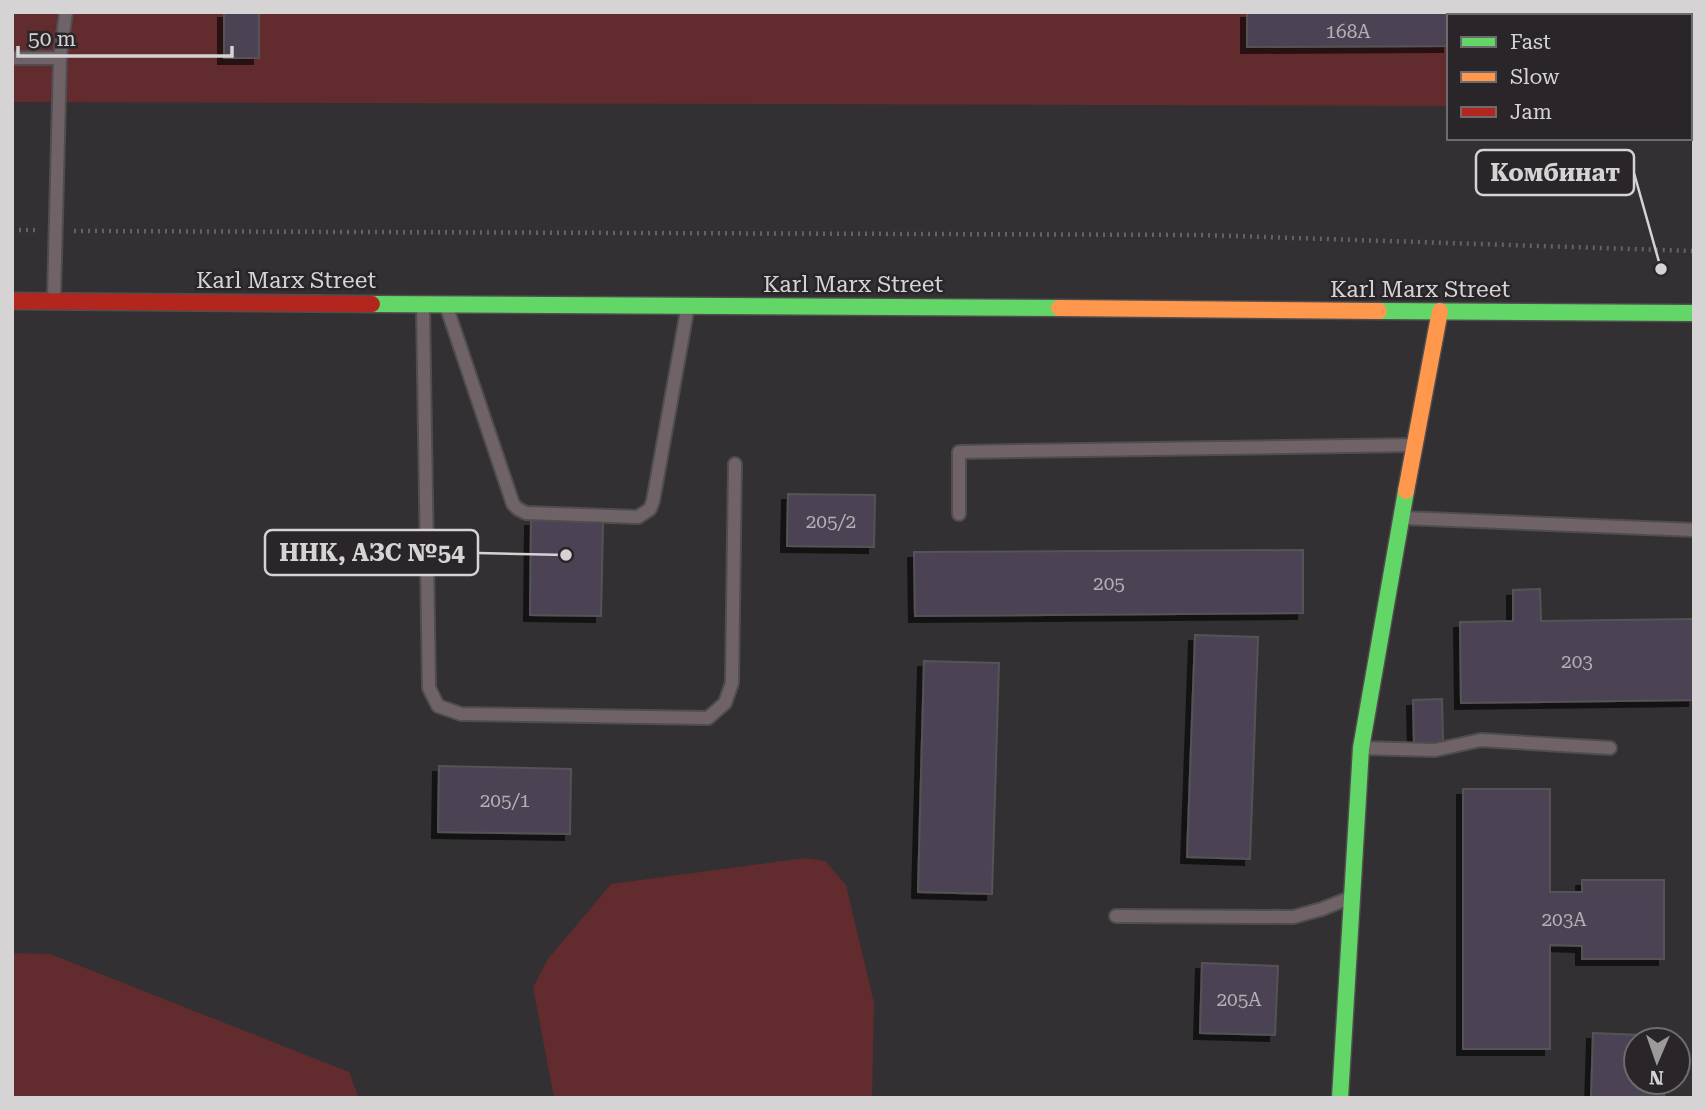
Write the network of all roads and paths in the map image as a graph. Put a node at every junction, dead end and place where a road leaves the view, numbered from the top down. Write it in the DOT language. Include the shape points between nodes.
graph roads {
  1 [pos="66,12"];
  2 [pos="12,58"];
  3 [pos="60,58"];
  4 [pos="56,231"];
  5 [pos="1694,251"];
  6 [pos="12,301"];
  7 [pos="54,301"];
  8 [pos="423,304"];
  9 [pos="445,304"];
  10 [pos="688,306"];
  11 [pos="1440,311"];
  12 [pos="1694,313"];
  13 [pos="1415,445"];
  14 [pos="735,464"];
  15 [pos="959,514"];
  16 [pos="1401,518"];
  17 [pos="1694,530"];
  18 [pos="1361,748"];
  19 [pos="1610,748"];
  20 [pos="1351,898"];
  21 [pos="1116,916"];
  22 [pos="1340,1098"];
  1 -- 3 [label="lane"];
  2 -- 3 [label="lane"];
  3 -- 4 [label="lane"];
  4 -- 5 [label="path" via="1203,235"];
  4 -- 7 [label="lane"];
  6 -- 7 [label="main road, Karl Marx Street"];
  7 -- 8 [label="main road, Karl Marx Street"];
  8 -- 9 [label="main road, Karl Marx Street"];
  8 -- 14 [label="lane" via="429,688 438,706 461,714 709,718 725,703 733,683"];
  9 -- 10 [label="main road, Karl Marx Street"];
  9 -- 10 [label="lane" via="518,509 638,517 653,501"];
  10 -- 11 [label="main road, Karl Marx Street"];
  11 -- 12 [label="main road, Karl Marx Street"];
  11 -- 13 [label="main road"];
  13 -- 15 [label="lane" via="959,452"];
  13 -- 16 [label="main road"];
  16 -- 17 [label="lane"];
  16 -- 18 [label="main road"];
  18 -- 19 [label="lane" via="1435,750 1481,740"];
  18 -- 20 [label="main road"];
  20 -- 21 [label="lane" via="1293,918"];
  20 -- 22 [label="main road"];
}
